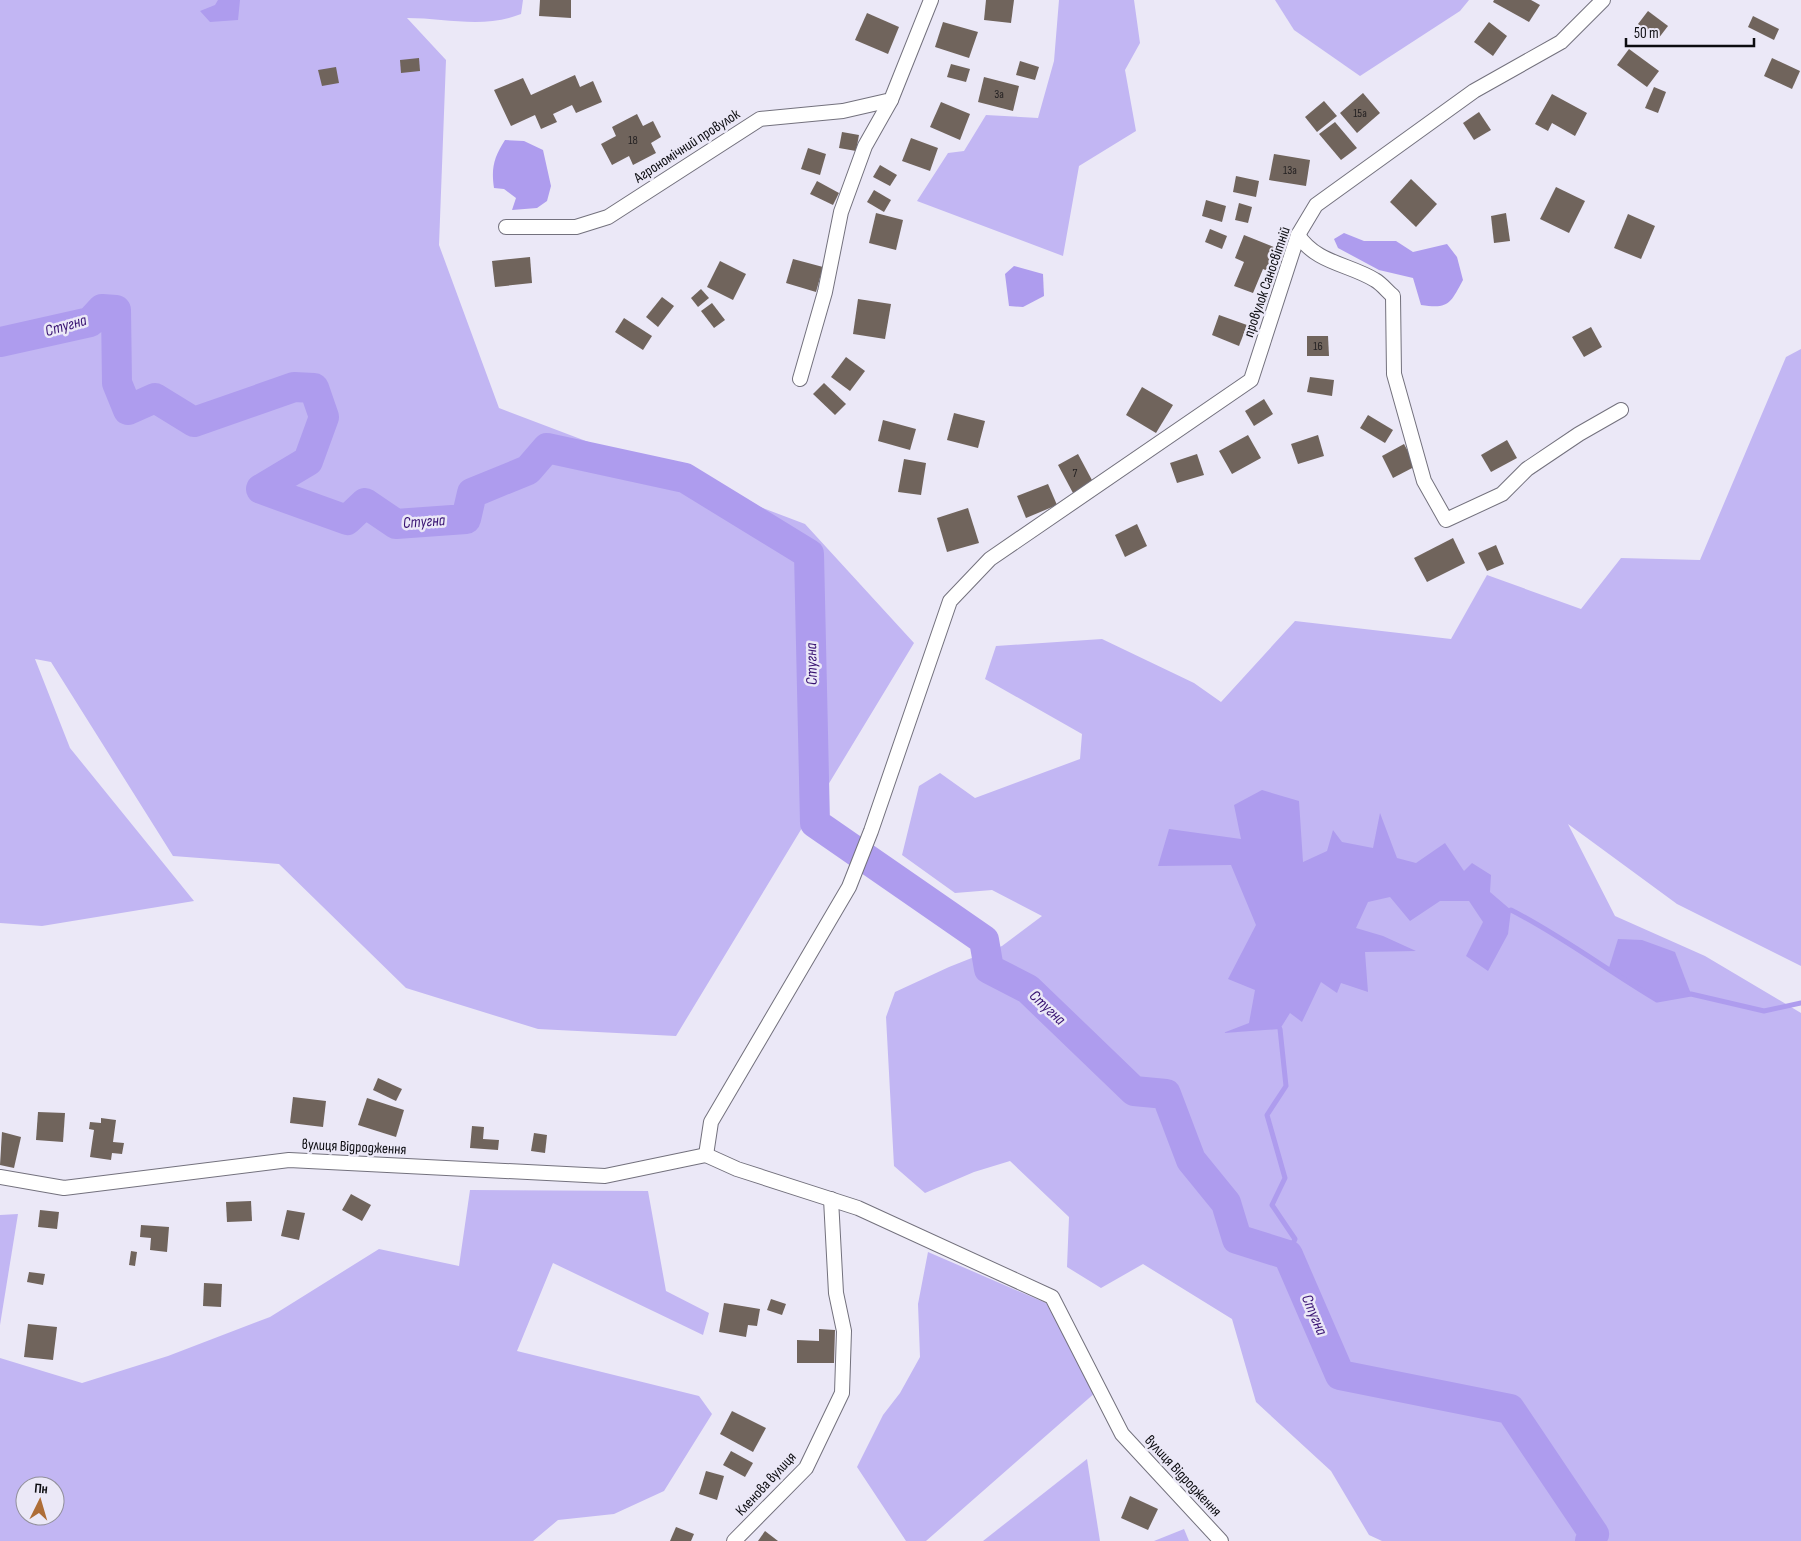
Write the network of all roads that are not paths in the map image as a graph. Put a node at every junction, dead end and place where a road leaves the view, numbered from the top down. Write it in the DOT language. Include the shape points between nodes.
graph roads {
  1 [pos="931,0"];
  2 [pos="1603,0"];
  3 [pos="891,100"];
  4 [pos="506,227"];
  5 [pos="1298,235"];
  6 [pos="800,378"];
  7 [pos="1621,410"];
  8 [pos="706,1155"];
  9 [pos="0,1178"];
  10 [pos="830,1199"];
  11 [pos="734,1541"];
  12 [pos="1221,1541"];
  1 -- 3 [label="street"];
  2 -- 5 [label="street, провулок Саносвітній" via="1561,42 1474,91 1344,183 1316,205"];
  3 -- 4 [label="street, Агрономічний провулок" via="843,111 760,119 608,217 576,227"];
  3 -- 6 [label="street" via="865,146 841,212 825,292"];
  5 -- 7 [label="street" via="1304,245 1322,258 1376,280 1393,296 1394,374 1424,480 1446,520 1502,494 1528,469"];
  5 -- 8 [label="street, провулок Саносвітній" via="1251,380 990,559 950,601 849,887 711,1122"];
  8 -- 9 [label="street, вулиця Відродження" via="605,1176 289,1160 64,1188"];
  8 -- 10 [label="street, вулиця Відродження" via="737,1170"];
  10 -- 11 [label="street, Кленова вулиця" via="836,1293 844,1331 842,1393 806,1468"];
  10 -- 12 [label="street, вулиця Відродження" via="858,1208 1052,1297 1122,1434"];
}
